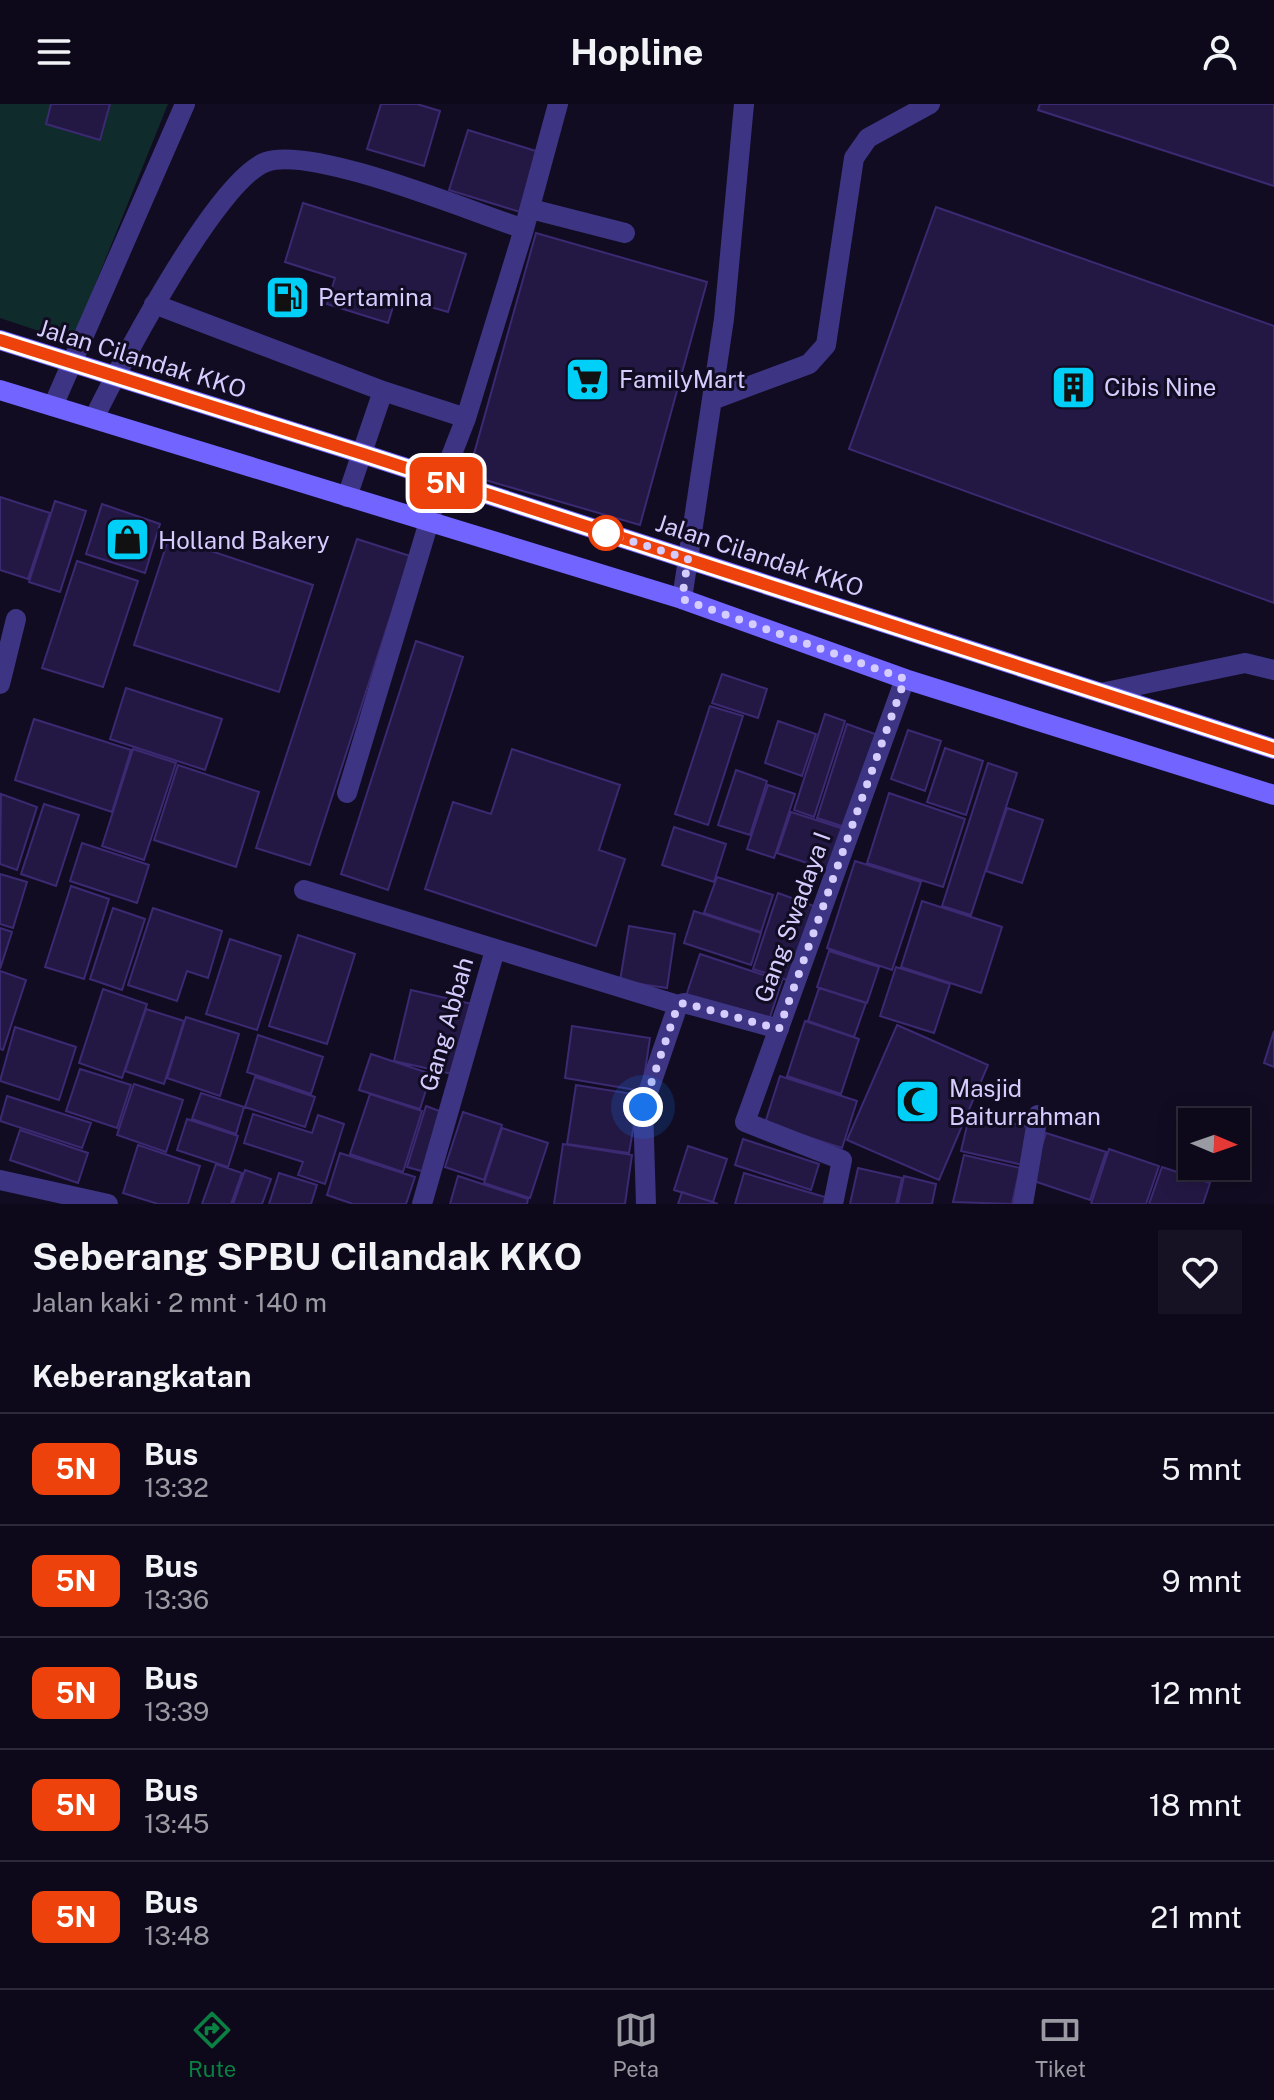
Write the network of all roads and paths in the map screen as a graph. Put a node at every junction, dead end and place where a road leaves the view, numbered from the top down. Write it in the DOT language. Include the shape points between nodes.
graph roads {
  1 [pos="185,104"];
  2 [pos="558,104"];
  3 [pos="744,104"];
  4 [pos="930,104"];
  5 [pos="531,209"];
  6 [pos="524,229"];
  7 [pos="625,233"];
  8 [pos="154,304"];
  9 [pos="0,340"];
  10 [pos="70,361"];
  11 [pos="114,377"];
  12 [pos="0,390"];
  13 [pos="383,391"];
  14 [pos="712,400"];
  15 [pos="53,406"];
  16 [pos="94,418"];
  17 [pos="466,418"];
  18 [pos="360,453"];
  19 [pos="441,482"];
  20 [pos="347,497"];
  21 [pos="428,522"];
  22 [pos="688,559"];
  23 [pos="682,599"];
  24 [pos="16,619"];
  25 [pos="1274,670"];
  26 [pos="905,679"];
  27 [pos="0,684"];
  28 [pos="1101,693"];
  29 [pos="1274,749"];
  30 [pos="347,793"];
  31 [pos="1274,795"];
  32 [pos="304,890"];
  33 [pos="495,950"];
  34 [pos="678,1005"];
  35 [pos="779,1029"];
  36 [pos="1038,1115"];
  37 [pos="0,1180"];
  38 [pos="108,1204"];
  39 [pos="422,1204"];
  40 [pos="646,1204"];
  41 [pos="833,1204"];
  42 [pos="1023,1204"];
  1 -- 10 [label="street"];
  2 -- 5 [label="street"];
  3 -- 14 [label="street"];
  4 -- 14 [label="street" via="868,138 854,158 826,345 809,364"];
  5 -- 6 [label="street"];
  5 -- 7 [label="street"];
  6 -- 8 [label="street" via="339,167 298,158 265,162 232,187"];
  6 -- 17 [label="street"];
  8 -- 11 [label="street"];
  8 -- 13 [label="street"];
  9 -- 10 [label="street, Jalan Cilandak KKO"];
  10 -- 11 [label="street, Jalan Cilandak KKO"];
  10 -- 15 [label="street"];
  11 -- 16 [label="street"];
  11 -- 18 [label="street, Jalan Cilandak KKO"];
  12 -- 15 [label="street"];
  13 -- 17 [label="street"];
  13 -- 18 [label="street"];
  14 -- 22 [label="street"];
  15 -- 16 [label="street"];
  16 -- 20 [label="street"];
  17 -- 19 [label="street"];
  18 -- 19 [label="street, Jalan Cilandak KKO"];
  18 -- 20 [label="street"];
  19 -- 21 [label="street"];
  19 -- 22 [label="street, Jalan Cilandak KKO"];
  20 -- 21 [label="street"];
  21 -- 23 [label="street"];
  21 -- 30 [label="street"];
  22 -- 23 [label="street"];
  22 -- 28 [label="street, Jalan Cilandak KKO"];
  23 -- 26 [label="street"];
  24 -- 27 [label="street"];
  25 -- 28 [label="street" via="1245,663"];
  26 -- 31 [label="street"];
  26 -- 35 [label="street, Gang Swadaya I"];
  28 -- 29 [label="street, Jalan Cilandak KKO"];
  32 -- 33 [label="street"];
  33 -- 34 [label="street, Gang Abbah"];
  33 -- 39 [label="street, Gang Abbah"];
  34 -- 35 [label="street, Gang Abbah"];
  34 -- 40 [label="street" via="643,1107"];
  35 -- 41 [label="street, Gang Swadaya I" via="745,1122 842,1160"];
  36 -- 42 [label="street"];
  37 -- 38 [label="street"];
}
